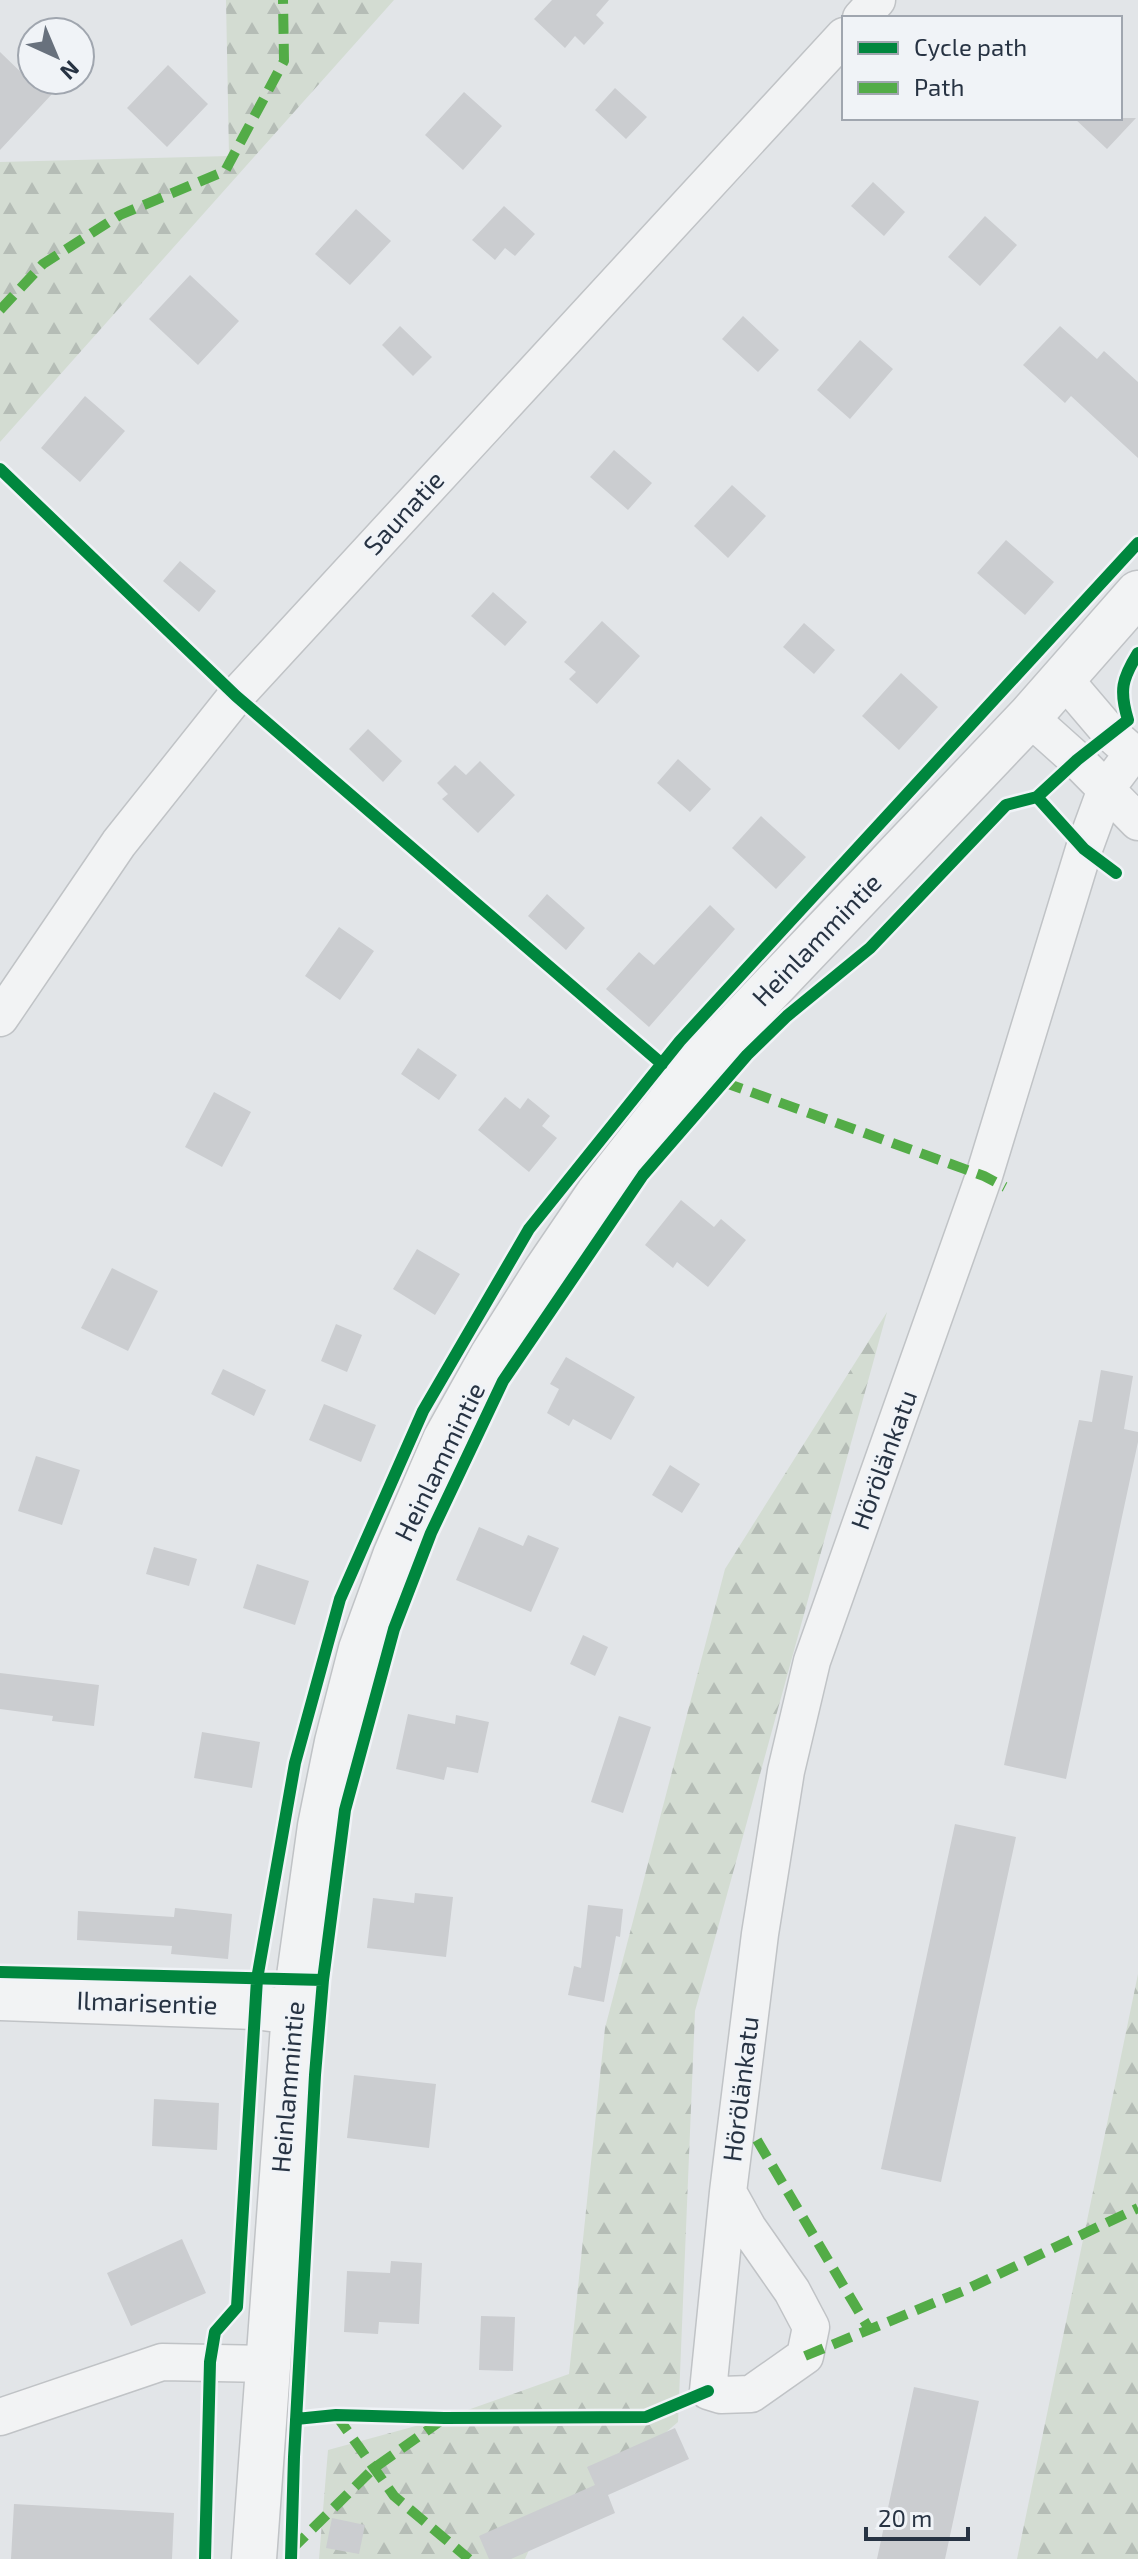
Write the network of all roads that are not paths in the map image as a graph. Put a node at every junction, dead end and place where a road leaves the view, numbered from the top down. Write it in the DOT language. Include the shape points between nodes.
graph roads {
  1 [pos="877,0"];
  2 [pos="863,16"];
  3 [pos="842,38"];
  4 [pos="1138,593"];
  5 [pos="1064,679"];
  6 [pos="1029,717"];
  7 [pos="1136,755"];
  8 [pos="1106,789"];
  9 [pos="1138,822"];
  10 [pos="0,1018"];
  11 [pos="0,1998"];
  12 [pos="294,2012"];
  13 [pos="728,2192"];
  14 [pos="268,2364"];
  15 [pos="0,2417"];
  16 [pos="254,2559"];
  1 -- 2 [label="street"];
  3 -- 10 [label="street, Saunatie" via="236,696 119,843"];
  4 -- 5 [label="street, Heinlammintie"];
  5 -- 6 [label="street, Heinlammintie"];
  5 -- 7 [label="street"];
  6 -- 8 [label="street"];
  6 -- 12 [label="street, Heinlammintie" via="701,1062 598,1194 492,1356 445,1440 361,1649 320,1826"];
  7 -- 8 [label="street, Hörölänkatu"];
  8 -- 9 [label="street"];
  8 -- 13 [label="street, Hörölänkatu" via="984,1176 812,1661 786,1771 767,1890"];
  11 -- 12 [label="street, Ilmarisentie"];
  12 -- 14 [label="street, Heinlammintie"];
  13 -- 13 [label="street, Hörölänkatu" via="708,2391 751,2394 805,2356 811,2327"];
  14 -- 15 [label="street" via="162,2362"];
  14 -- 16 [label="street, Heinlammintie"];
}
